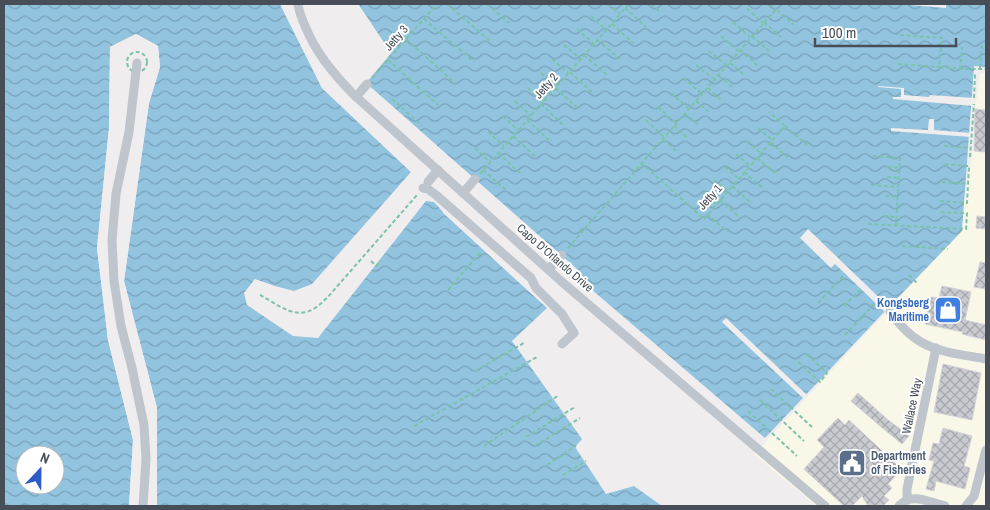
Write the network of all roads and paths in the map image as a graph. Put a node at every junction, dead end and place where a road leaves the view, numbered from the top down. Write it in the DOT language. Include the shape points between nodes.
graph roads {
  1 [pos="298,4"];
  2 [pos="437,4"];
  3 [pos="447,4"];
  4 [pos="487,4"];
  5 [pos="608,4"];
  6 [pos="629,4"];
  7 [pos="651,4"];
  8 [pos="770,4"];
  9 [pos="625,8"];
  10 [pos="746,8"];
  11 [pos="776,9"];
  12 [pos="659,11"];
  13 [pos="620,14"];
  14 [pos="590,16"];
  15 [pos="424,19"];
  16 [pos="733,22"];
  17 [pos="764,22"];
  18 [pos="509,23"];
  19 [pos="612,24"];
  20 [pos="794,25"];
  21 [pos="646,27"];
  22 [pos="577,29"];
  23 [pos="606,30"];
  24 [pos="900,35"];
  25 [pos="722,36"];
  26 [pos="751,37"];
  27 [pos="781,37"];
  28 [pos="406,39"];
  29 [pos="597,40"];
  30 [pos="491,42"];
  31 [pos="633,43"];
  32 [pos="594,44"];
  33 [pos="564,45"];
  34 [pos="962,46"];
  35 [pos="982,46"];
  36 [pos="709,51"];
  37 [pos="740,51"];
  38 [pos="769,51"];
  39 [pos="584,55"];
  40 [pos="552,59"];
  41 [pos="581,59"];
  42 [pos="620,59"];
  43 [pos="388,60"];
  44 [pos="474,62"];
  45 [pos="729,62"];
  46 [pos="898,64"];
  47 [pos="696,65"];
  48 [pos="757,65"];
  49 [pos="726,66"];
  50 [pos="939,67"];
  51 [pos="980,68"];
  52 [pos="986,68"];
  53 [pos="960,69"];
  54 [pos="134,70"];
  55 [pos="541,73"];
  56 [pos="569,73"];
  57 [pos="743,74"];
  58 [pos="975,74"];
  59 [pos="606,75"];
  60 [pos="718,75"];
  61 [pos="683,78"];
  62 [pos="714,80"];
  63 [pos="368,84"];
  64 [pos="456,84"];
  65 [pos="556,87"];
  66 [pos="708,87"];
  67 [pos="732,87"];
  68 [pos="528,88"];
  69 [pos="592,92"];
  70 [pos="671,93"];
  71 [pos="702,94"];
  72 [pos="356,97"];
  73 [pos="974,98"];
  74 [pos="392,99"];
  75 [pos="721,100"];
  76 [pos="515,101"];
  77 [pos="696,101"];
  78 [pos="542,103"];
  79 [pos="974,104"];
  80 [pos="438,105"];
  81 [pos="658,107"];
  82 [pos="578,108"];
  83 [pos="689,108"];
  84 [pos="770,112"];
  85 [pos="685,113"];
  86 [pos="710,113"];
  87 [pos="503,116"];
  88 [pos="531,116"];
  89 [pos="527,120"];
  90 [pos="646,120"];
  91 [pos="676,123"];
  92 [pos="563,124"];
  93 [pos="699,125"];
  94 [pos="422,126"];
  95 [pos="674,126"];
  96 [pos="785,126"];
  97 [pos="758,128"];
  98 [pos="518,130"];
  99 [pos="488,132"];
  100 [pos="513,136"];
  101 [pos="663,138"];
  102 [pos="688,138"];
  103 [pos="549,140"];
  104 [pos="746,141"];
  105 [pos="771,141"];
  106 [pos="807,145"];
  107 [pos="504,146"];
  108 [pos="944,146"];
  109 [pos="475,148"];
  110 [pos="970,148"];
  111 [pos="676,151"];
  112 [pos="761,153"];
  113 [pos="498,154"];
  114 [pos="736,154"];
  115 [pos="873,156"];
  116 [pos="536,157"];
  117 [pos="970,157"];
  118 [pos="757,158"];
  119 [pos="790,159"];
  120 [pos="490,162"];
  121 [pos="641,163"];
  122 [pos="942,164"];
  123 [pos="750,166"];
  124 [pos="725,167"];
  125 [pos="887,167"];
  126 [pos="900,168"];
  127 [pos="438,170"];
  128 [pos="483,170"];
  129 [pos="744,172"];
  130 [pos="520,173"];
  131 [pos="777,175"];
  132 [pos="886,177"];
  133 [pos="899,178"];
  134 [pos="475,179"];
  135 [pos="739,179"];
  136 [pos="714,180"];
  137 [pos="942,182"];
  138 [pos="968,184"];
  139 [pos="426,185"];
  140 [pos="871,185"];
  141 [pos="732,186"];
  142 [pos="898,187"];
  143 [pos="764,189"];
  144 [pos="506,190"];
  145 [pos="728,191"];
  146 [pos="463,193"];
  147 [pos="703,193"];
  148 [pos="885,196"];
  149 [pos="898,197"];
  150 [pos="720,200"];
  151 [pos="940,201"];
  152 [pos="716,204"];
  153 [pos="752,204"];
  154 [pos="940,212"];
  155 [pos="708,214"];
  156 [pos="884,216"];
  157 [pos="896,217"];
  158 [pos="740,218"];
  159 [pos="868,224"];
  160 [pos="896,225"];
  161 [pos="728,232"];
  162 [pos="902,246"];
  163 [pos="948,249"];
  164 [pos="481,252"];
  165 [pos="562,255"];
  166 [pos="382,260"];
  167 [pos="371,261"];
  168 [pos="548,269"];
  169 [pos="845,274"];
  170 [pos="909,275"];
  171 [pos="917,283"];
  172 [pos="861,289"];
  173 [pos="448,290"];
  174 [pos="260,295"];
  175 [pos="818,303"];
  176 [pos="875,303"];
  177 [pos="844,306"];
  178 [pos="890,312"];
  179 [pos="845,335"];
  180 [pos="524,343"];
  181 [pos="562,344"];
  182 [pos="936,348"];
  183 [pos="805,353"];
  184 [pos="537,357"];
  185 [pos="986,359"];
  186 [pos="798,362"];
  187 [pos="475,371"];
  188 [pos="771,389"];
  189 [pos="560,395"];
  190 [pos="760,400"];
  191 [pos="575,407"];
  192 [pos="748,411"];
  193 [pos="580,418"];
  194 [pos="414,426"];
  195 [pos="813,428"];
  196 [pos="526,437"];
  197 [pos="804,441"];
  198 [pos="484,446"];
  199 [pos="536,446"];
  200 [pos="576,446"];
  201 [pos="986,450"];
  202 [pos="797,456"];
  203 [pos="586,460"];
  204 [pos="547,465"];
  205 [pos="563,475"];
  206 [pos="907,499"];
  207 [pos="143,506"];
  208 [pos="825,506"];
  209 [pos="899,506"];
  210 [pos="944,506"];
  211 [pos="966,506"];
  1 -- 72 [label="street, Capo D'Orlando Drive" via="311,41 330,69"];
  2 -- 15 [label="path, Jetty 3"];
  3 -- 30 [label="path"];
  4 -- 18 [label="path"];
  5 -- 13 [label="path"];
  6 -- 9 [label="path, Jetty 2"];
  7 -- 12 [label="path"];
  8 -- 11 [label="path"];
  9 -- 13 [label="path, Jetty 2"];
  9 -- 21 [label="path"];
  10 -- 17 [label="path"];
  11 -- 17 [label="path"];
  11 -- 20 [label="path"];
  13 -- 19 [label="path, Jetty 2"];
  14 -- 23 [label="path"];
  15 -- 28 [label="path, Jetty 3"];
  15 -- 44 [label="path"];
  16 -- 26 [label="path"];
  17 -- 26 [label="path"];
  17 -- 27 [label="path"];
  19 -- 23 [label="path, Jetty 2"];
  19 -- 31 [label="path"];
  22 -- 32 [label="path"];
  23 -- 29 [label="path, Jetty 2"];
  24 -- 50 [label="path" via="942,38"];
  25 -- 37 [label="path"];
  26 -- 37 [label="path"];
  26 -- 38 [label="path"];
  28 -- 43 [label="path, Jetty 3"];
  28 -- 64 [label="path"];
  29 -- 32 [label="path, Jetty 2"];
  29 -- 42 [label="path"];
  32 -- 39 [label="path, Jetty 2"];
  33 -- 41 [label="path"];
  34 -- 53 [label="path"];
  35 -- 51 [label="path"];
  36 -- 49 [label="path"];
  37 -- 45 [label="path"];
  37 -- 48 [label="path"];
  39 -- 41 [label="path, Jetty 2"];
  39 -- 59 [label="path"];
  40 -- 56 [label="path"];
  41 -- 56 [label="path, Jetty 2"];
  43 -- 63 [label="path, Jetty 3"];
  43 -- 80 [label="path"];
  45 -- 49 [label="path"];
  45 -- 57 [label="path"];
  46 -- 50 [label="path"];
  47 -- 62 [label="path"];
  49 -- 60 [label="path"];
  50 -- 53 [label="path"];
  51 -- 52 [label="path"];
  51 -- 53 [label="path"];
  54 -- 207 [label="street" via="112,240 121,326 144,425"];
  55 -- 65 [label="path"];
  56 -- 65 [label="path, Jetty 2"];
  56 -- 69 [label="path"];
  58 -- 73 [label="path"];
  60 -- 62 [label="path"];
  60 -- 67 [label="path"];
  61 -- 71 [label="path"];
  62 -- 66 [label="path"];
  63 -- 72 [label="street"];
  65 -- 78 [label="path, Jetty 2"];
  65 -- 82 [label="path"];
  66 -- 71 [label="path"];
  66 -- 75 [label="path"];
  68 -- 78 [label="path"];
  70 -- 83 [label="path"];
  71 -- 77 [label="path"];
  72 -- 127 [label="street, Capo D'Orlando Drive"];
  74 -- 94 [label="path"];
  76 -- 88 [label="path"];
  77 -- 83 [label="path"];
  77 -- 86 [label="path"];
  78 -- 88 [label="path, Jetty 2"];
  78 -- 92 [label="path"];
  79 -- 110 [label="path"];
  81 -- 91 [label="path"];
  83 -- 85 [label="path"];
  84 -- 96 [label="path"];
  85 -- 91 [label="path"];
  85 -- 93 [label="path"];
  87 -- 98 [label="path"];
  88 -- 89 [label="path, Jetty 2"];
  89 -- 98 [label="path, Jetty 2"];
  89 -- 103 [label="path"];
  90 -- 101 [label="path"];
  91 -- 95 [label="path"];
  95 -- 101 [label="path"];
  95 -- 102 [label="path"];
  96 -- 105 [label="path, Jetty 1"];
  96 -- 106 [label="path"];
  97 -- 105 [label="path"];
  98 -- 100 [label="path, Jetty 2"];
  99 -- 107 [label="path"];
  100 -- 107 [label="path, Jetty 2"];
  100 -- 116 [label="path"];
  101 -- 111 [label="path"];
  101 -- 121 [label="path"];
  104 -- 112 [label="path"];
  105 -- 112 [label="path, Jetty 1"];
  105 -- 119 [label="path"];
  107 -- 113 [label="path, Jetty 2"];
  108 -- 110 [label="path"];
  109 -- 120 [label="path"];
  110 -- 117 [label="path"];
  112 -- 118 [label="path, Jetty 1"];
  113 -- 120 [label="path, Jetty 2"];
  113 -- 130 [label="path"];
  114 -- 123 [label="path"];
  115 -- 126 [label="path" via="900,158"];
  118 -- 123 [label="path, Jetty 1"];
  118 -- 131 [label="path"];
  120 -- 128 [label="path, Jetty 2"];
  121 -- 155 [label="path, Jetty 1" via="704,219"];
  121 -- 165 [label="path"];
  122 -- 138 [label="path" via="969,166"];
  123 -- 129 [label="path, Jetty 1"];
  124 -- 135 [label="path"];
  125 -- 126 [label="path"];
  126 -- 133 [label="path"];
  127 -- 139 [label="street"];
  127 -- 146 [label="street, Capo D'Orlando Drive"];
  128 -- 134 [label="path, Jetty 2"];
  128 -- 144 [label="path"];
  129 -- 135 [label="path, Jetty 1"];
  129 -- 143 [label="path"];
  132 -- 133 [label="path"];
  133 -- 142 [label="path"];
  134 -- 146 [label="street"];
  135 -- 141 [label="path, Jetty 1"];
  136 -- 145 [label="path"];
  137 -- 138 [label="path"];
  138 -- 151 [label="path" via="967,203"];
  139 -- 174 [label="path" via="328,298 314,309 303,314 294,313"];
  139 -- 181 [label="street" via="531,278 536,288 562,314 574,333"];
  140 -- 142 [label="path"];
  141 -- 145 [label="path, Jetty 1"];
  141 -- 153 [label="path"];
  142 -- 149 [label="path"];
  145 -- 150 [label="path, Jetty 1"];
  146 -- 168 [label="street, Capo D'Orlando Drive"];
  147 -- 152 [label="path"];
  148 -- 149 [label="path"];
  149 -- 157 [label="path"];
  150 -- 152 [label="path, Jetty 1"];
  150 -- 158 [label="path"];
  152 -- 155 [label="path, Jetty 1"];
  154 -- 160 [label="path" via="967,213 966,229"];
  155 -- 161 [label="path"];
  156 -- 157 [label="path"];
  157 -- 160 [label="path"];
  159 -- 160 [label="path"];
  162 -- 163 [label="path"];
  164 -- 173 [label="path"];
  165 -- 168 [label="street"];
  166 -- 167 [label="path" via="376,266"];
  168 -- 208 [label="street, Capo D'Orlando Drive"];
  169 -- 175 [label="path"];
  170 -- 171 [label="path"];
  172 -- 177 [label="path"];
  176 -- 179 [label="path"];
  178 -- 182 [label="street" via="920,342"];
  180 -- 187 [label="path"];
  182 -- 185 [label="street"];
  182 -- 206 [label="street, Wallace Way"];
  183 -- 186 [label="path" via="827,373 824,377 820,382"];
  184 -- 194 [label="path"];
  188 -- 195 [label="path"];
  189 -- 198 [label="path"];
  190 -- 197 [label="path"];
  191 -- 196 [label="path"];
  192 -- 202 [label="path"];
  193 -- 199 [label="path"];
  200 -- 204 [label="path"];
  201 -- 211 [label="street" via="974,496"];
  203 -- 205 [label="path"];
  206 -- 209 [label="street"];
  206 -- 210 [label="street"];
}
